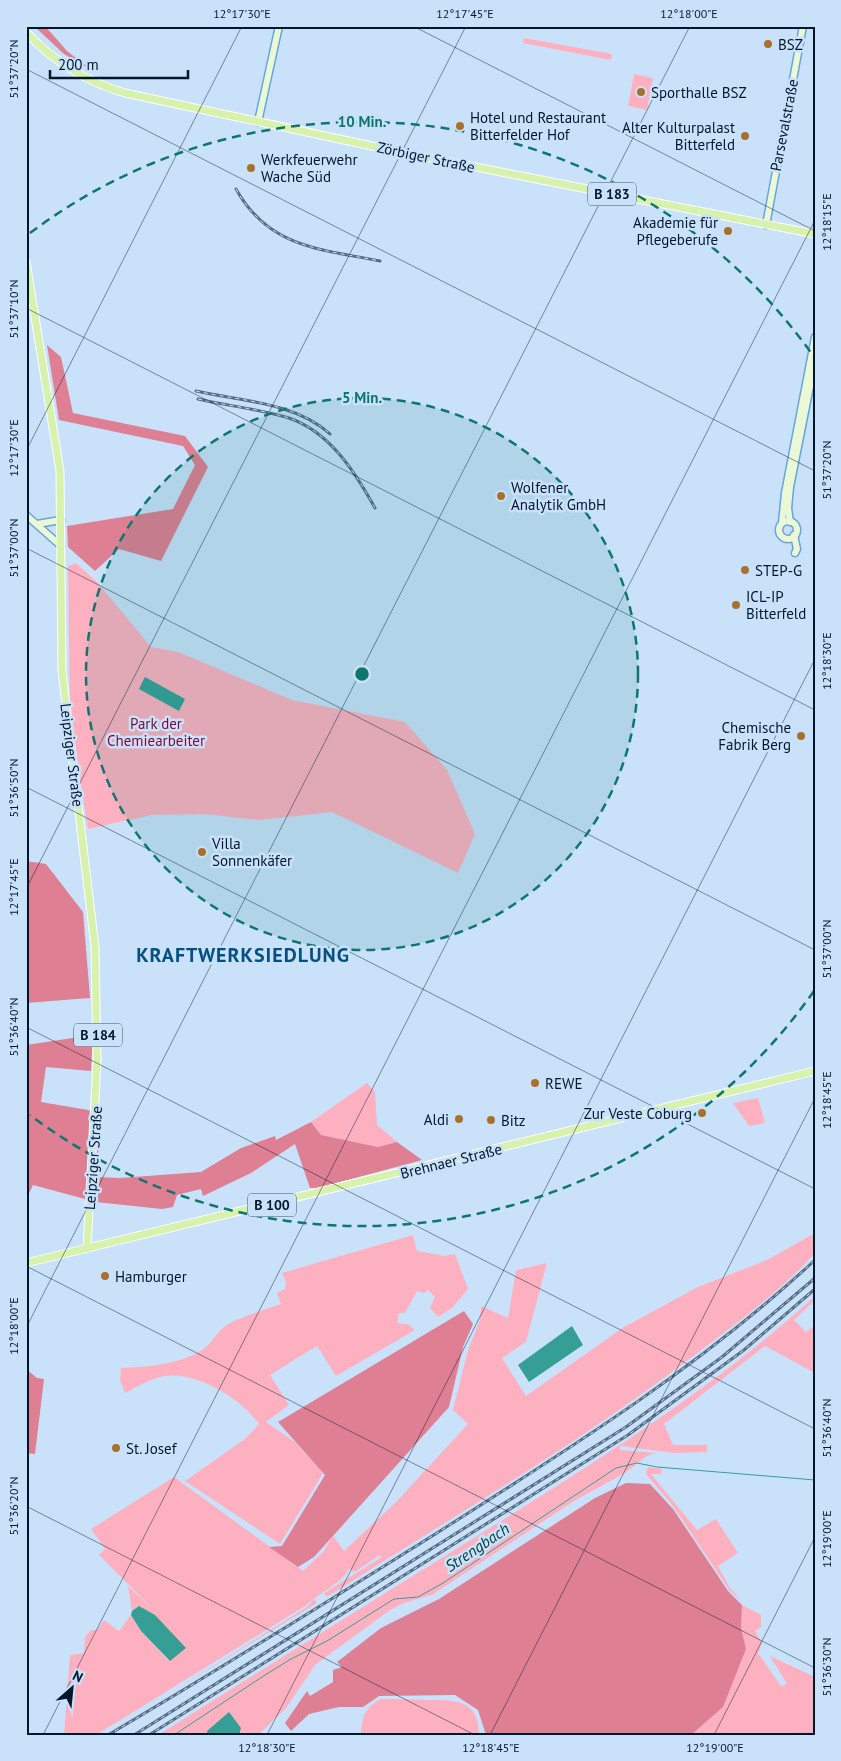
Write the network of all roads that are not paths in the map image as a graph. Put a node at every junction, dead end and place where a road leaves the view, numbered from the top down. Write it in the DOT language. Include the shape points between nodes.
graph roads {
  1 [pos="279,26"];
  2 [pos="803,26"];
  3 [pos="26,32"];
  4 [pos="258,122"];
  5 [pos="766,225"];
  6 [pos="815,234"];
  7 [pos="26,262"];
  8 [pos="815,337"];
  9 [pos="815,361"];
  10 [pos="26,515"];
  11 [pos="61,520"];
  12 [pos="790,522"];
  13 [pos="782,523"];
  14 [pos="37,524"];
  15 [pos="794,535"];
  16 [pos="787,539"];
  17 [pos="61,546"];
  18 [pos="815,1071"];
  19 [pos="88,1249"];
  20 [pos="26,1263"];
  1 -- 4 [label="street"];
  2 -- 5 [label="street, Parsevalstraße"];
  3 -- 4 [label="main road, Zörbiger Straße / B 183" via="67,66 102,85 133,95"];
  4 -- 5 [label="main road, Zörbiger Straße / B 183"];
  5 -- 6 [label="main road, Zörbiger Straße / B 183"];
  7 -- 11 [label="main road, Leipziger Straße / B 184" via="59,465"];
  8 -- 13 [label="street"];
  9 -- 12 [label="street" via="790,487"];
  10 -- 14 [label="street"];
  11 -- 14 [label="street"];
  11 -- 17 [label="main road, Leipziger Straße / B 184"];
  12 -- 13 [label="street"];
  12 -- 15 [label="street" via="796,528"];
  13 -- 16 [label="street" via="779,533"];
  14 -- 17 [label="street"];
  15 -- 16 [label="street"];
  15 -- 16 [label="street" via="795,554"];
  17 -- 19 [label="main road, Leipziger Straße / B 184" via="62,671 66,722 96,966 98,1061"];
  18 -- 19 [label="main road, Brehnaer Straße / B 100"];
  19 -- 20 [label="main road, B 100"];
}
